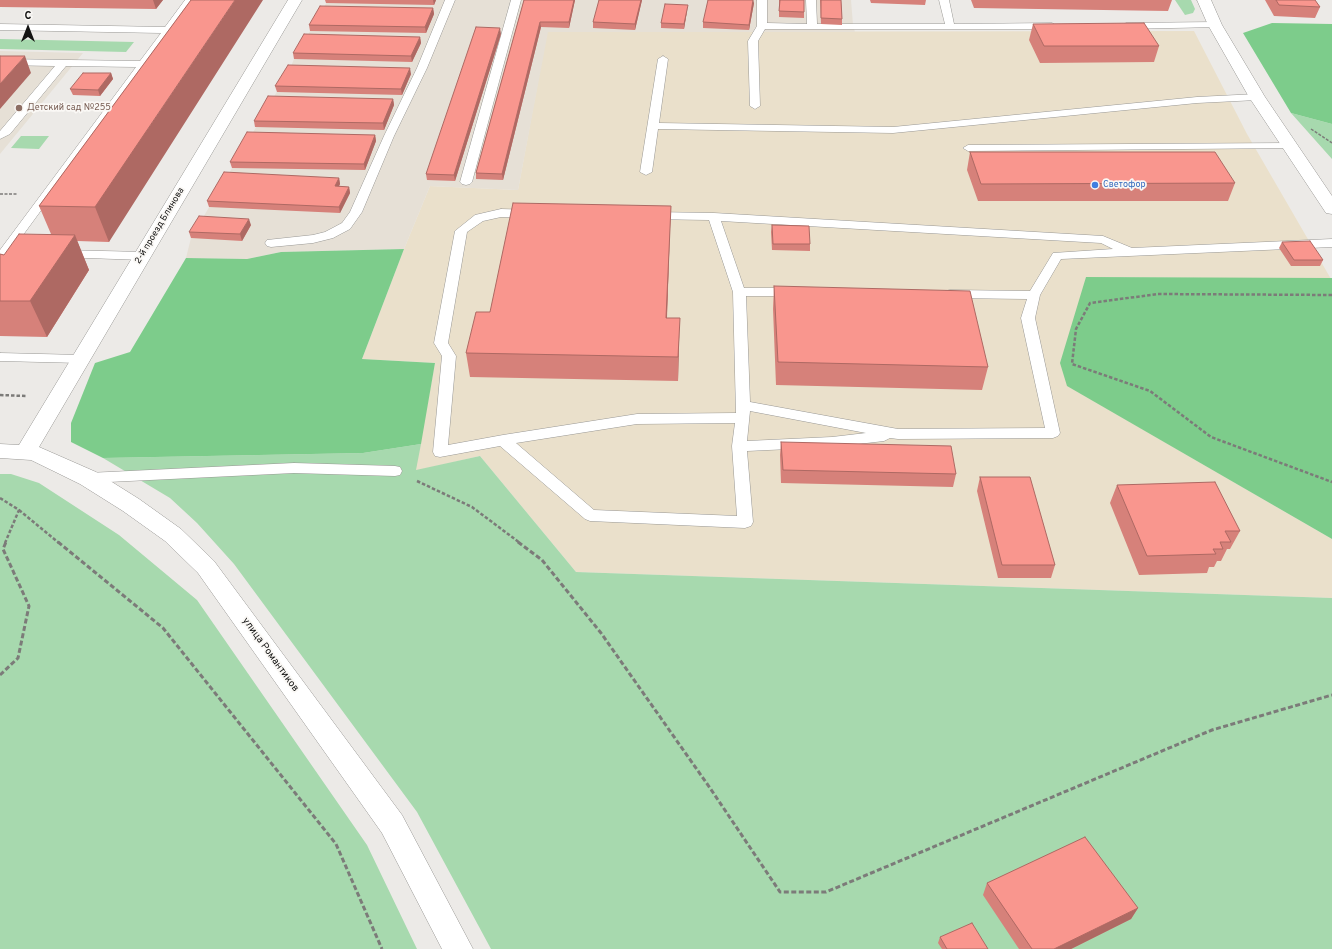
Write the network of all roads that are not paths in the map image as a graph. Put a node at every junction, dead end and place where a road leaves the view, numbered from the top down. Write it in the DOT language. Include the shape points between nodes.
graph roads {
  1 [pos="190,0"];
  2 [pos="295,0"];
  3 [pos="450,0"];
  4 [pos="516,0"];
  5 [pos="762,0"];
  6 [pos="812,0"];
  7 [pos="944,0"];
  8 [pos="1204,0"];
  9 [pos="762,26"];
  10 [pos="950,26"];
  11 [pos="1059,26"];
  12 [pos="1114,26"];
  13 [pos="1215,26"];
  14 [pos="0,27"];
  15 [pos="812,27"];
  16 [pos="168,30"];
  17 [pos="662,59"];
  18 [pos="0,62"];
  19 [pos="63,63"];
  20 [pos="143,64"];
  21 [pos="1257,97"];
  22 [pos="755,106"];
  23 [pos="653,126"];
  24 [pos="0,136"];
  25 [pos="1289,146"];
  26 [pos="968,148"];
  27 [pos="646,172"];
  28 [pos="466,182"];
  29 [pos="1332,209"];
  30 [pos="541,214"];
  31 [pos="635,215"];
  32 [pos="714,217"];
  33 [pos="271,243"];
  34 [pos="1332,243"];
  35 [pos="1130,252"];
  36 [pos="20,253"];
  37 [pos="50,253"];
  38 [pos="2,255"];
  39 [pos="143,256"];
  40 [pos="739,292"];
  41 [pos="803,292"];
  42 [pos="938,294"];
  43 [pos="1034,294"];
  44 [pos="0,357"];
  45 [pos="81,359"];
  46 [pos="742,412"];
  47 [pos="898,434"];
  48 [pos="503,440"];
  49 [pos="739,446"];
  50 [pos="0,451"];
  51 [pos="25,453"];
  52 [pos="395,470"];
  53 [pos="88,478"];
  54 [pos="458,949"];
  1 -- 16 [label="lane"];
  2 -- 39 [label="street, 2-й проезд Блинова"];
  3 -- 33 [label="lane" via="422,68 353,217 346,226 329,235"];
  4 -- 28 [label="lane"];
  5 -- 9 [label="lane"];
  6 -- 15 [label="lane"];
  7 -- 10 [label="lane"];
  8 -- 13 [label="street"];
  9 -- 15 [label="lane"];
  9 -- 22 [label="lane" via="753,40"];
  10 -- 11 [label="lane"];
  10 -- 15 [label="lane"];
  12 -- 13 [label="lane"];
  13 -- 21 [label="street"];
  14 -- 16 [label="lane"];
  16 -- 20 [label="lane"];
  17 -- 23 [label="lane"];
  18 -- 19 [label="lane"];
  19 -- 20 [label="lane"];
  19 -- 24 [label="lane"];
  20 -- 38 [label="lane"];
  21 -- 23 [label="lane" via="1189,101 893,130"];
  21 -- 25 [label="street"];
  23 -- 27 [label="lane"];
  25 -- 26 [label="lane"];
  25 -- 29 [label="street"];
  30 -- 48 [label="lane" via="501,213 478,218 461,231 441,343 449,356 440,452"];
  31 -- 32 [label="lane"];
  32 -- 35 [label="lane" via="1103,240"];
  32 -- 40 [label="lane"];
  34 -- 35 [label="lane"];
  35 -- 43 [label="lane" via="1057,256"];
  36 -- 38 [label="lane"];
  37 -- 39 [label="lane"];
  39 -- 45 [label="street, 2-й проезд Блинова"];
  40 -- 41 [label="lane"];
  40 -- 46 [label="lane"];
  42 -- 43 [label="lane"];
  43 -- 47 [label="lane" via="1028,318 1053,433"];
  44 -- 45 [label="lane"];
  45 -- 51 [label="street, 2-й проезд Блинова"];
  46 -- 47 [label="lane"];
  46 -- 48 [label="lane" via="637,419"];
  46 -- 49 [label="lane"];
  47 -- 49 [label="lane" via="832,442"];
  48 -- 49 [label="lane" via="590,515 745,522"];
  50 -- 51 [label="street, улица Романтиков"];
  51 -- 53 [label="street, улица Романтиков" via="34,454"];
  52 -- 53 [label="lane" via="294,468"];
  53 -- 54 [label="street, улица Романтиков" via="173,535 206,567 392,824"];
}
